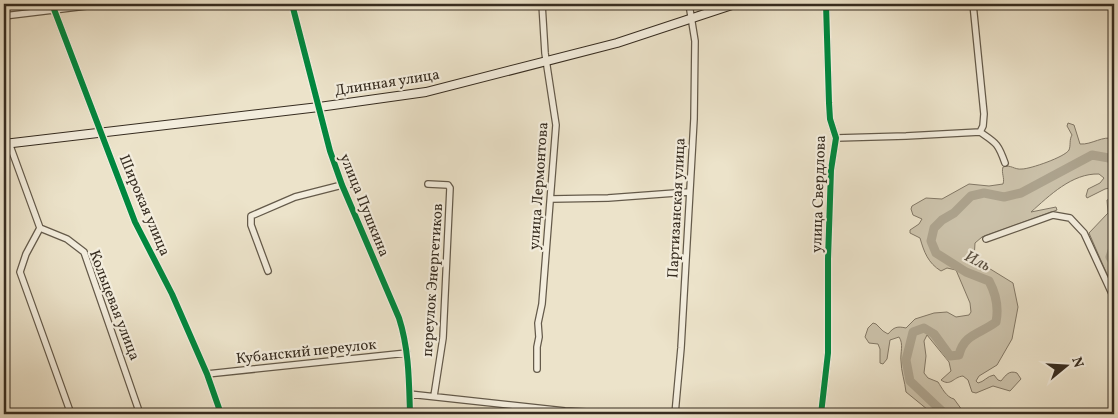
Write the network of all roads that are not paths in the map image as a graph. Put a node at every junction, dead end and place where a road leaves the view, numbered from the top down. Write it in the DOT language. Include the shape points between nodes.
graph roads {
  1 [pos="52,4"];
  2 [pos="94,4"];
  3 [pos="104,4"];
  4 [pos="292,4"];
  5 [pos="542,4"];
  6 [pos="689,4"];
  7 [pos="735,4"];
  8 [pos="826,4"];
  9 [pos="973,4"];
  10 [pos="55,10"];
  11 [pos="4,16"];
  12 [pos="690,18"];
  13 [pos="546,62"];
  14 [pos="319,107"];
  15 [pos="101,132"];
  16 [pos="980,132"];
  17 [pos="836,138"];
  18 [pos="6,144"];
  19 [pos="1005,162"];
  20 [pos="428,184"];
  21 [pos="342,185"];
  22 [pos="689,192"];
  23 [pos="551,199"];
  24 [pos="40,228"];
  25 [pos="986,239"];
  26 [pos="268,271"];
  27 [pos="1114,298"];
  28 [pos="407,353"];
  29 [pos="537,369"];
  30 [pos="207,374"];
  31 [pos="409,394"];
  32 [pos="434,396"];
  33 [pos="527,407"];
  34 [pos="71,414"];
  35 [pos="140,414"];
  36 [pos="221,414"];
  37 [pos="410,414"];
  38 [pos="526,414"];
  39 [pos="629,414"];
  40 [pos="675,414"];
  41 [pos="820,414"];
  1 -- 10 [label="street, Широкая улица"];
  2 -- 3 [label="street"];
  2 -- 10 [label="street"];
  4 -- 14 [label="street, улица Пушкина"];
  5 -- 13 [label="street, улица Лермонтова"];
  6 -- 12 [label="street, Партизанская улица"];
  7 -- 12 [label="main road, Длинная улица"];
  8 -- 17 [label="street, улица Свердлова" via="830,119"];
  9 -- 16 [label="street" via="984,114"];
  10 -- 11 [label="street"];
  10 -- 15 [label="street, Широкая улица"];
  12 -- 13 [label="main road, Длинная улица" via="617,43"];
  12 -- 22 [label="street, Партизанская улица" via="694,32 695,76"];
  13 -- 14 [label="main road, Длинная улица" via="426,92"];
  13 -- 23 [label="street, улица Лермонтова" via="556,125"];
  14 -- 15 [label="main road, Длинная улица"];
  14 -- 21 [label="street, улица Пушкина"];
  15 -- 18 [label="main road, Длинная улица"];
  15 -- 30 [label="street, Широкая улица" via="136,222"];
  16 -- 17 [label="street"];
  16 -- 19 [label="street" via="1000,148"];
  17 -- 41 [label="street, улица Свердлова" via="831,170 828,353"];
  18 -- 24 [label="street"];
  20 -- 32 [label="street, переулок Энергетиков" via="448,185 450,188 443,338"];
  21 -- 26 [label="street" via="295,197 251,216 250,225"];
  21 -- 28 [label="street, улица Пушкина" via="399,318"];
  22 -- 23 [label="street"];
  22 -- 40 [label="street, Партизанская улица"];
  23 -- 29 [label="street, улица Лермонтова" via="538,323"];
  24 -- 34 [label="street" via="20,272"];
  24 -- 35 [label="street, Кольцевая улица" via="67,239 84,252"];
  25 -- 27 [label="street" via="1053,216 1070,218 1084,233"];
  28 -- 30 [label="street, Кубанский переулок"];
  28 -- 31 [label="street, улица Пушкина"];
  30 -- 36 [label="street, Широкая улица"];
  31 -- 32 [label="street"];
  31 -- 37 [label="street, улица Пушкина"];
  32 -- 33 [label="street"];
  33 -- 38 [label="street"];
  33 -- 39 [label="street"];
}
